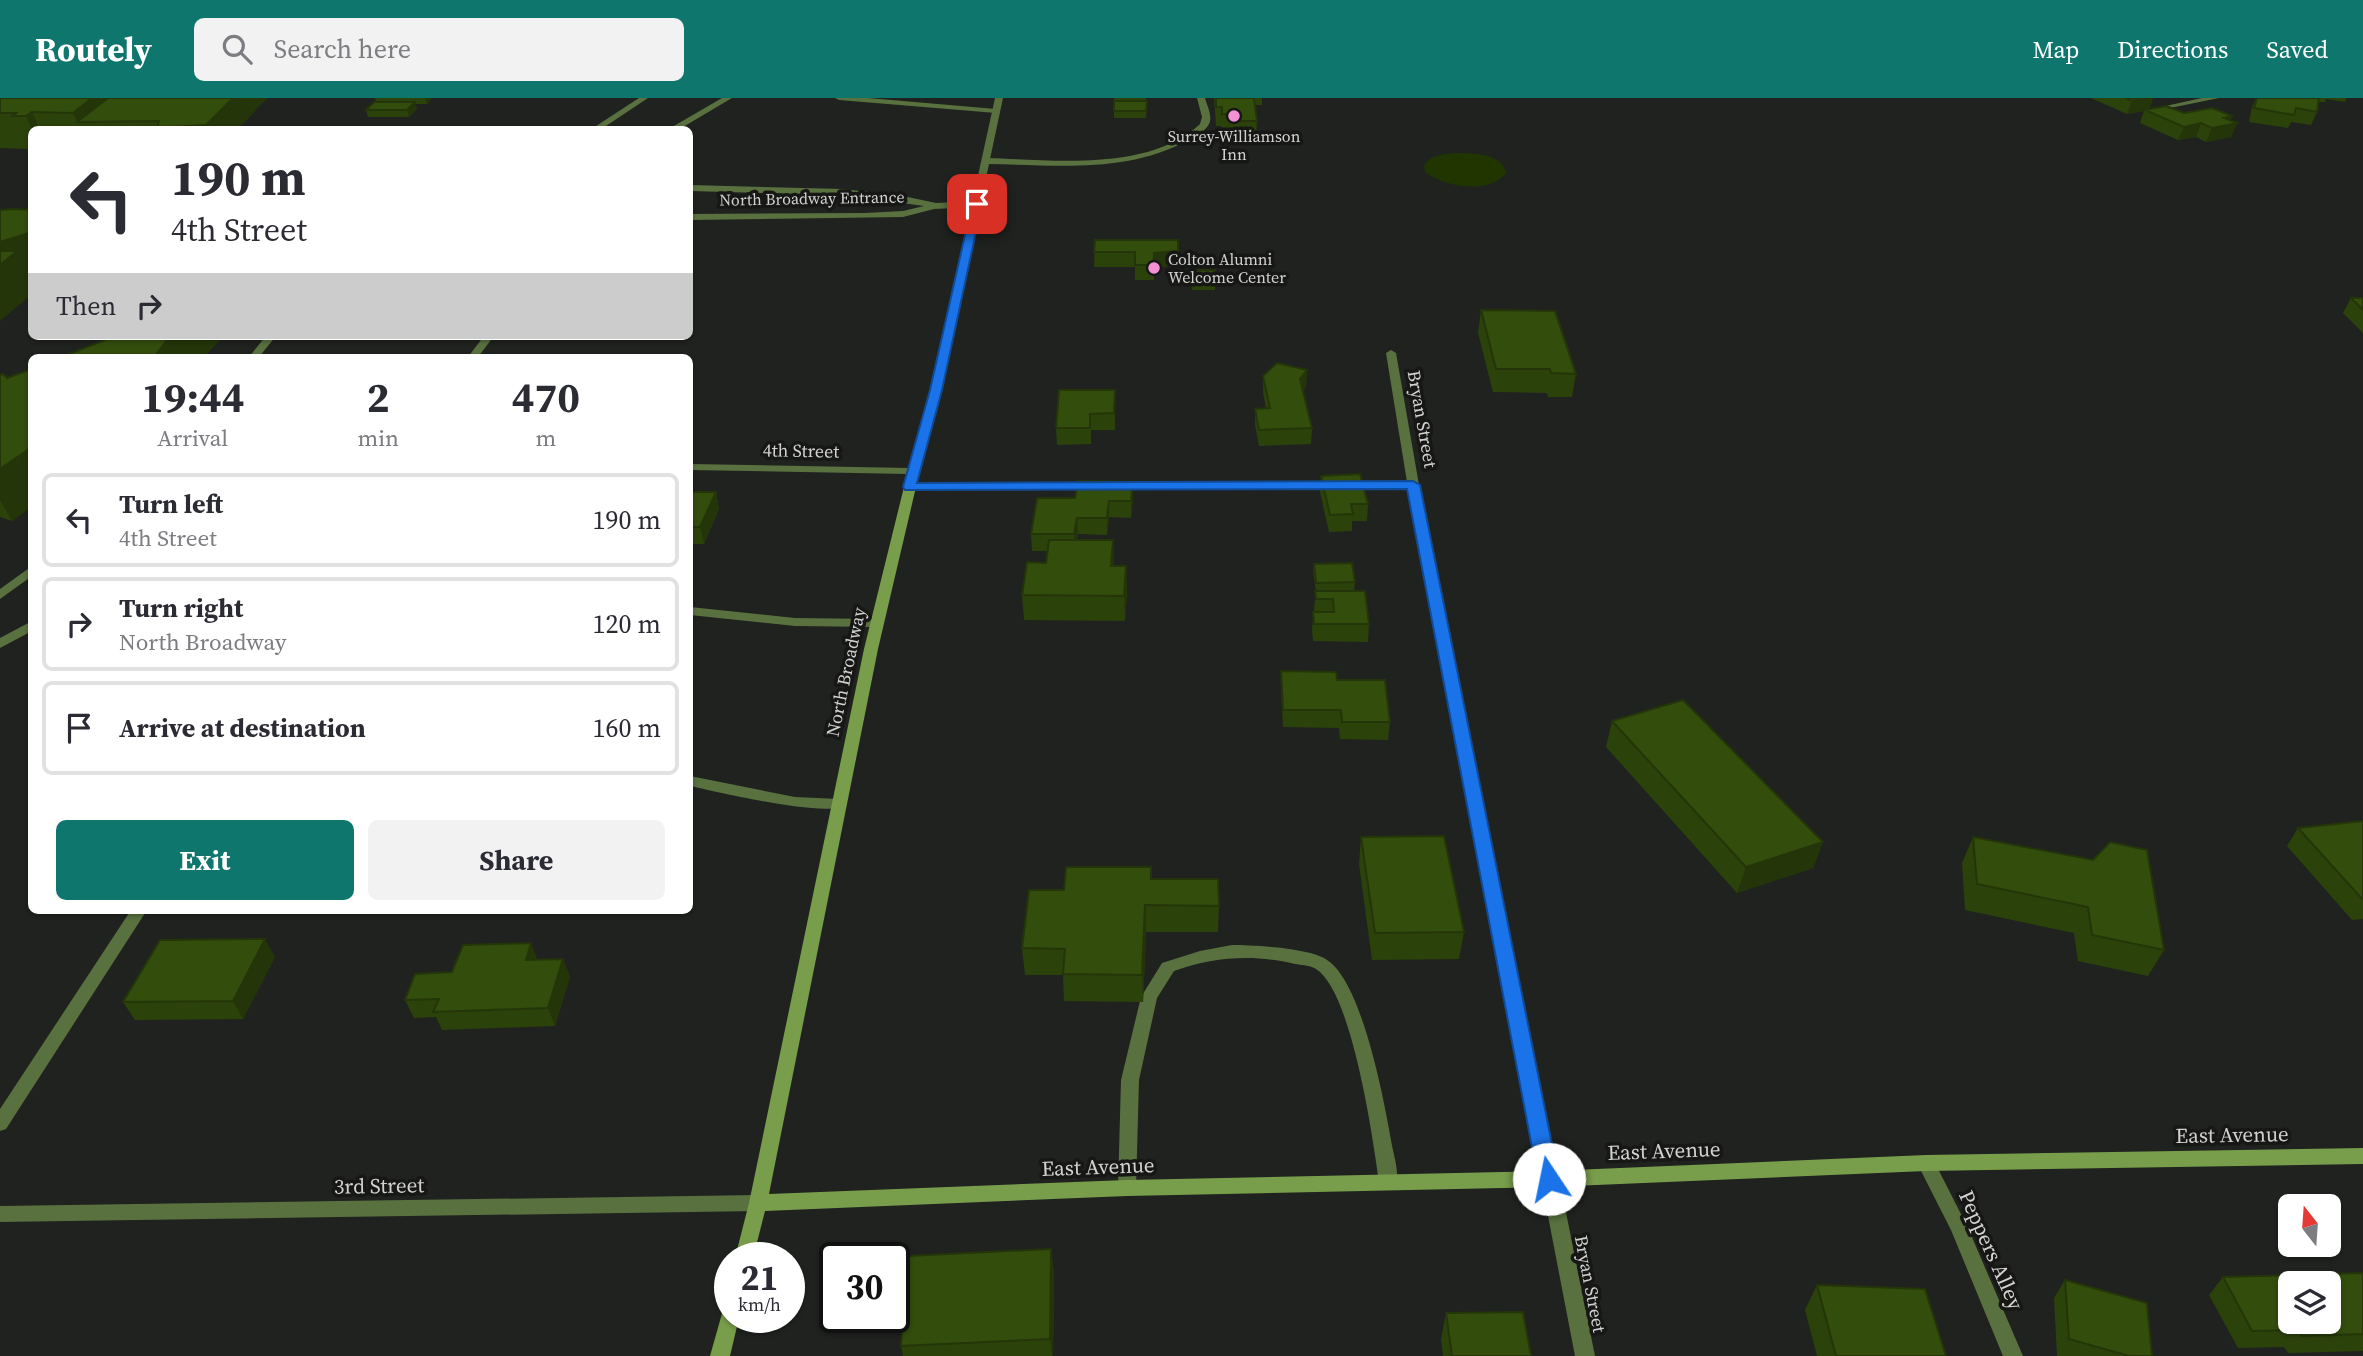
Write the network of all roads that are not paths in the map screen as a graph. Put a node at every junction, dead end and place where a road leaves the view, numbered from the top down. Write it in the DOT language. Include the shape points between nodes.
graph roads {
  1 [pos="644,98"];
  2 [pos="728,98"];
  3 [pos="839,98"];
  4 [pos="999,98"];
  5 [pos="1201,98"];
  6 [pos="2216,98"];
  7 [pos="2165,107"];
  8 [pos="996,111"];
  9 [pos="600,126"];
  10 [pos="678,126"];
  11 [pos="987,162"];
  12 [pos="693,188"];
  13 [pos="977,204"];
  14 [pos="934,205"];
  15 [pos="693,217"];
  16 [pos="268,340"];
  17 [pos="486,340"];
  18 [pos="1391,353"];
  19 [pos="256,354"];
  20 [pos="475,354"];
  21 [pos="693,467"];
  22 [pos="911,479"];
  23 [pos="1413,485"];
  24 [pos="28,572"];
  25 [pos="0,594"];
  26 [pos="693,611"];
  27 [pos="877,623"];
  28 [pos="28,627"];
  29 [pos="1,641"];
  30 [pos="693,782"];
  31 [pos="839,804"];
  32 [pos="136,914"];
  33 [pos="0,1124"];
  34 [pos="2363,1156"];
  35 [pos="1926,1163"];
  36 [pos="1549,1179"];
  37 [pos="1388,1182"];
  38 [pos="1127,1188"];
  39 [pos="758,1203"];
  40 [pos="0,1214"];
  41 [pos="748,1242"];
  42 [pos="726,1333"];
  43 [pos="720,1356"];
  44 [pos="1585,1356"];
  45 [pos="2013,1356"];
  1 -- 9 [label="street"];
  2 -- 10 [label="street"];
  3 -- 8 [label="street"];
  4 -- 8 [label="street, North Broadway"];
  5 -- 11 [label="street" via="1206,118 1203,127 1185,140 1140,157"];
  6 -- 7 [label="street"];
  8 -- 11 [label="street, North Broadway"];
  11 -- 13 [label="street, North Broadway"];
  12 -- 14 [label="street, North Broadway Entrance" via="903,198"];
  13 -- 14 [label="street, North Broadway Entrance"];
  13 -- 22 [label="street, North Broadway" via="936,390"];
  14 -- 15 [label="street, North Broadway Entrance" via="878,216"];
  16 -- 19 [label="street"];
  17 -- 20 [label="street"];
  18 -- 23 [label="street, Bryan Street"];
  21 -- 22 [label="street, 4th Street"];
  22 -- 23 [label="street, 4th Street"];
  22 -- 27 [label="street, North Broadway"];
  23 -- 36 [label="street, Bryan Street"];
  24 -- 25 [label="street"];
  26 -- 27 [label="street" via="795,622"];
  27 -- 31 [label="street, North Broadway"];
  28 -- 29 [label="street"];
  30 -- 31 [label="street" via="795,802"];
  31 -- 39 [label="street, North Broadway"];
  32 -- 33 [label="street"];
  34 -- 35 [label="street, East Avenue"];
  35 -- 36 [label="street, East Avenue"];
  35 -- 45 [label="street, Peppers Alley"];
  36 -- 37 [label="street, East Avenue"];
  36 -- 44 [label="street, Bryan Street"];
  37 -- 38 [label="street, East Avenue"];
  37 -- 38 [label="street" via="1380,1119 1346,996 1322,964 1245,950 1210,953 1168,967 1149,997 1130,1080"];
  38 -- 39 [label="street, East Avenue"];
  39 -- 40 [label="street, 3rd Street"];
  39 -- 41 [label="street, North Broadway"];
  42 -- 43 [label="street"];
}
